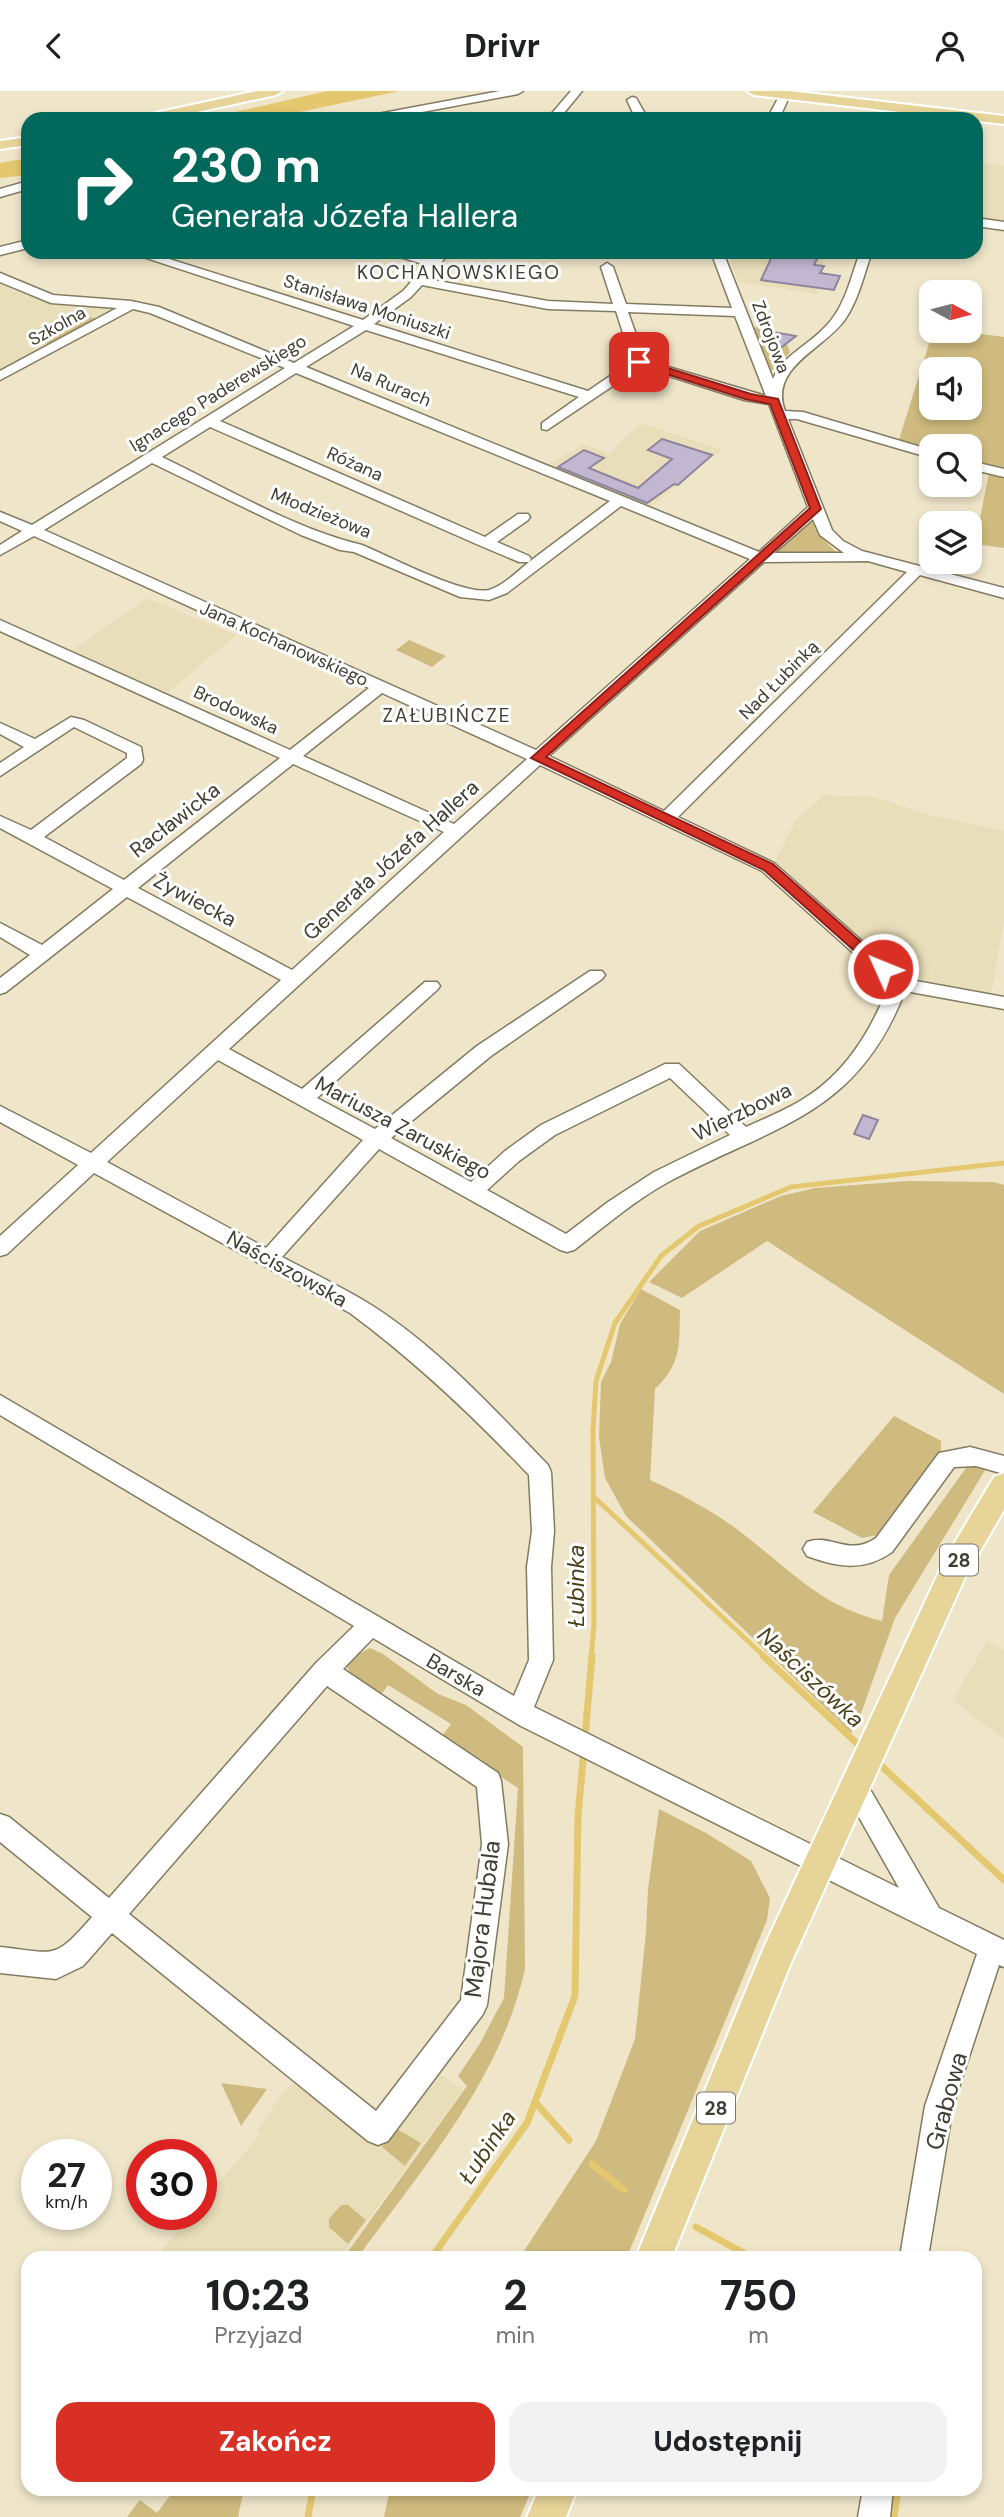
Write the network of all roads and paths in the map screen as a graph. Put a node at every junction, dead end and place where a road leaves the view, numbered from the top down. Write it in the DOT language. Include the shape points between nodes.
graph roads {
  1 [pos="276,91"];
  2 [pos="518,91"];
  3 [pos="754,91"];
  4 [pos="572,93"];
  5 [pos="785,95"];
  6 [pos="632,100"];
  7 [pos="178,112"];
  8 [pos="405,112"];
  9 [pos="559,112"];
  10 [pos="638,112"];
  11 [pos="776,112"];
  12 [pos="895,112"];
  13 [pos="983,119"];
  14 [pos="1004,120"];
  15 [pos="21,142"];
  16 [pos="0,145"];
  17 [pos="21,187"];
  18 [pos="0,193"];
  19 [pos="983,223"];
  20 [pos="1004,226"];
  21 [pos="21,246"];
  22 [pos="0,251"];
  23 [pos="157,259"];
  24 [pos="438,259"];
  25 [pos="720,259"];
  26 [pos="863,259"];
  27 [pos="607,267"];
  28 [pos="0,277"];
  29 [pos="421,281"];
  30 [pos="131,305"];
  31 [pos="621,307"];
  32 [pos="741,311"];
  33 [pos="366,324"];
  34 [pos="639,362"];
  35 [pos="297,367"];
  36 [pos="0,376"];
  37 [pos="589,396"];
  38 [pos="777,408"];
  39 [pos="209,421"];
  40 [pos="547,426"];
  41 [pos="919,450"];
  42 [pos="151,457"];
  43 [pos="982,468"];
  44 [pos="1004,473"];
  45 [pos="620,501"];
  46 [pos="816,509"];
  47 [pos="0,516"];
  48 [pos="523,517"];
  49 [pos="32,531"];
  50 [pos="486,543"];
  51 [pos="0,551"];
  52 [pos="869,557"];
  53 [pos="761,558"];
  54 [pos="524,559"];
  55 [pos="917,570"];
  56 [pos="1004,593"];
  57 [pos="0,625"];
  58 [pos="380,687"];
  59 [pos="0,728"];
  60 [pos="35,746"];
  61 [pos="291,757"];
  62 [pos="537,758"];
  63 [pos="0,771"];
  64 [pos="668,817"];
  65 [pos="0,821"];
  66 [pos="456,831"];
  67 [pos="32,838"];
  68 [pos="125,888"];
  69 [pos="0,929"];
  70 [pos="43,954"];
  71 [pos="596,975"];
  72 [pos="294,979"];
  73 [pos="899,984"];
  74 [pos="431,986"];
  75 [pos="0,988"];
  76 [pos="1004,1003"];
  77 [pos="217,1051"];
  78 [pos="302,1100"];
  79 [pos="0,1113"];
  80 [pos="745,1138"];
  81 [pos="376,1139"];
  82 [pos="93,1165"];
  83 [pos="472,1191"];
  84 [pos="567,1244"];
  85 [pos="0,1248"];
  86 [pos="269,1258"];
  87 [pos="0,1404"];
  88 [pos="1004,1465"];
  89 [pos="1004,1485"];
  90 [pos="815,1549"];
  91 [pos="370,1624"];
  92 [pos="325,1671"];
  93 [pos="525,1715"];
  94 [pos="859,1779"];
  95 [pos="0,1826"];
  96 [pos="821,1861"];
  97 [pos="110,1916"];
  98 [pos="929,1916"];
  99 [pos="998,1951"];
  100 [pos="0,1960"];
  101 [pos="656,2251"];
  102 [pos="915,2251"];
  103 [pos="555,2496"];
  104 [pos="877,2496"];
  105 [pos="546,2517"];
  106 [pos="874,2517"];
  1 -- 7 [label="main road"];
  2 -- 8 [label="street"];
  3 -- 5 [label="main road"];
  4 -- 9 [label="street"];
  5 -- 11 [label="street"];
  5 -- 12 [label="main road"];
  6 -- 10 [label="street"];
  13 -- 14 [label="main road"];
  15 -- 16 [label="main road"];
  17 -- 18 [label="street"];
  19 -- 20 [label="street"];
  21 -- 22 [label="street"];
  23 -- 33 [label="street, Stanisława Moniuszki"];
  24 -- 29 [label="street, Ignacego Paderewskiego"];
  25 -- 32 [label="street, Zdrojowa"];
  26 -- 38 [label="street" via="840,319 789,363 778,380"];
  27 -- 31 [label="street"];
  28 -- 30 [label="street, Na Rurach" via="51,299"];
  29 -- 31 [label="street" via="513,300"];
  29 -- 33 [label="street, Ignacego Paderewskiego"];
  30 -- 35 [label="street, Na Rurach"];
  30 -- 36 [label="street, Szkolna"];
  31 -- 32 [label="street"];
  31 -- 34 [label="street"];
  32 -- 38 [label="street, Zdrojowa"];
  33 -- 35 [label="street, Ignacego Paderewskiego"];
  33 -- 37 [label="street, Stanisława Moniuszki"];
  34 -- 37 [label="street"];
  34 -- 38 [label="street"];
  35 -- 39 [label="street, Ignacego Paderewskiego"];
  35 -- 45 [label="street, Na Rurach"];
  37 -- 40 [label="street"];
  38 -- 41 [label="street"];
  38 -- 46 [label="street, Zdrojowa"];
  39 -- 42 [label="street, Ignacego Paderewskiego"];
  39 -- 50 [label="street, Różana"];
  42 -- 45 [label="street, Młodzieżowa" via="306,532 358,548 465,594 481,596 502,590"];
  42 -- 49 [label="street, Ignacego Paderewskiego"];
  43 -- 44 [label="street"];
  45 -- 53 [label="street, Na Rurach"];
  46 -- 52 [label="street, Zdrojowa" via="831,539"];
  46 -- 53 [label="street, Generała Józefa Hallera"];
  47 -- 49 [label="street, Jana Kochanowskiego"];
  48 -- 50 [label="street"];
  49 -- 51 [label="street, Ignacego Paderewskiego"];
  49 -- 58 [label="street, Jana Kochanowskiego"];
  50 -- 54 [label="street, Różana"];
  52 -- 53 [label="street"];
  52 -- 55 [label="street, Zdrojowa"];
  53 -- 62 [label="street, Generała Józefa Hallera"];
  55 -- 56 [label="street, Zdrojowa"];
  55 -- 64 [label="street, Nad Łubinką"];
  57 -- 61 [label="street, Brodowska"];
  58 -- 61 [label="street, Racławicka"];
  58 -- 62 [label="street, Jana Kochanowskiego"];
  59 -- 60 [label="street"];
  60 -- 63 [label="street"];
  60 -- 67 [label="street" via="75,722 131,748 136,757"];
  61 -- 66 [label="street, Brodowska"];
  61 -- 68 [label="street, Racławicka"];
  62 -- 64 [label="street, Jana Kochanowskiego"];
  62 -- 66 [label="street, Generała Józefa Hallera"];
  64 -- 73 [label="street, Jana Kochanowskiego" via="768,867"];
  65 -- 67 [label="street, Żywiecka"];
  66 -- 72 [label="street, Generała Józefa Hallera"];
  67 -- 68 [label="street, Żywiecka"];
  68 -- 70 [label="street, Racławicka"];
  68 -- 72 [label="street, Żywiecka"];
  69 -- 70 [label="street"];
  70 -- 75 [label="street, Racławicka"];
  71 -- 81 [label="street" via="484,1051"];
  72 -- 77 [label="street, Generała Józefa Hallera"];
  73 -- 76 [label="street"];
  73 -- 80 [label="street, Wierzbowa" via="883,1025 843,1078 809,1105"];
  74 -- 78 [label="street"];
  77 -- 78 [label="street, Mariusza Zaruskiego"];
  77 -- 82 [label="street, Generała Józefa Hallera"];
  78 -- 81 [label="street, Mariusza Zaruskiego"];
  79 -- 82 [label="street, Naściszowska"];
  80 -- 83 [label="street" via="672,1069 548,1130"];
  80 -- 84 [label="street, Wierzbowa" via="661,1177"];
  81 -- 83 [label="street, Mariusza Zaruskiego"];
  81 -- 86 [label="street"];
  82 -- 85 [label="street, Generała Józefa Hallera"];
  82 -- 86 [label="street, Naściszowska"];
  83 -- 84 [label="street, Mariusza Zaruskiego"];
  86 -- 93 [label="street, Naściszowska" via="401,1337 540,1472 544,1531 541,1660"];
  87 -- 91 [label="street, Barska"];
  88 -- 90 [label="street" via="963,1454 947,1460 874,1553 850,1558"];
  89 -- 94 [label="main road, 28" via="955,1568"];
  91 -- 92 [label="street"];
  91 -- 93 [label="street, Barska"];
  92 -- 97 [label="street"];
  92 -- 97 [label="street, Majora Hubala" via="489,1781 495,1843 474,2005 378,2131"];
  93 -- 96 [label="street, Barska"];
  94 -- 96 [label="main road, 28"];
  94 -- 98 [label="street"];
  95 -- 97 [label="street, Majora Hubala"];
  96 -- 98 [label="street, Barska"];
  96 -- 101 [label="main road, 28"];
  97 -- 100 [label="street" via="65,1963"];
  98 -- 99 [label="street, Barska"];
  99 -- 102 [label="street, Grabowa" via="939,2106"];
  103 -- 105 [label="main road"];
  104 -- 106 [label="street"];
}
